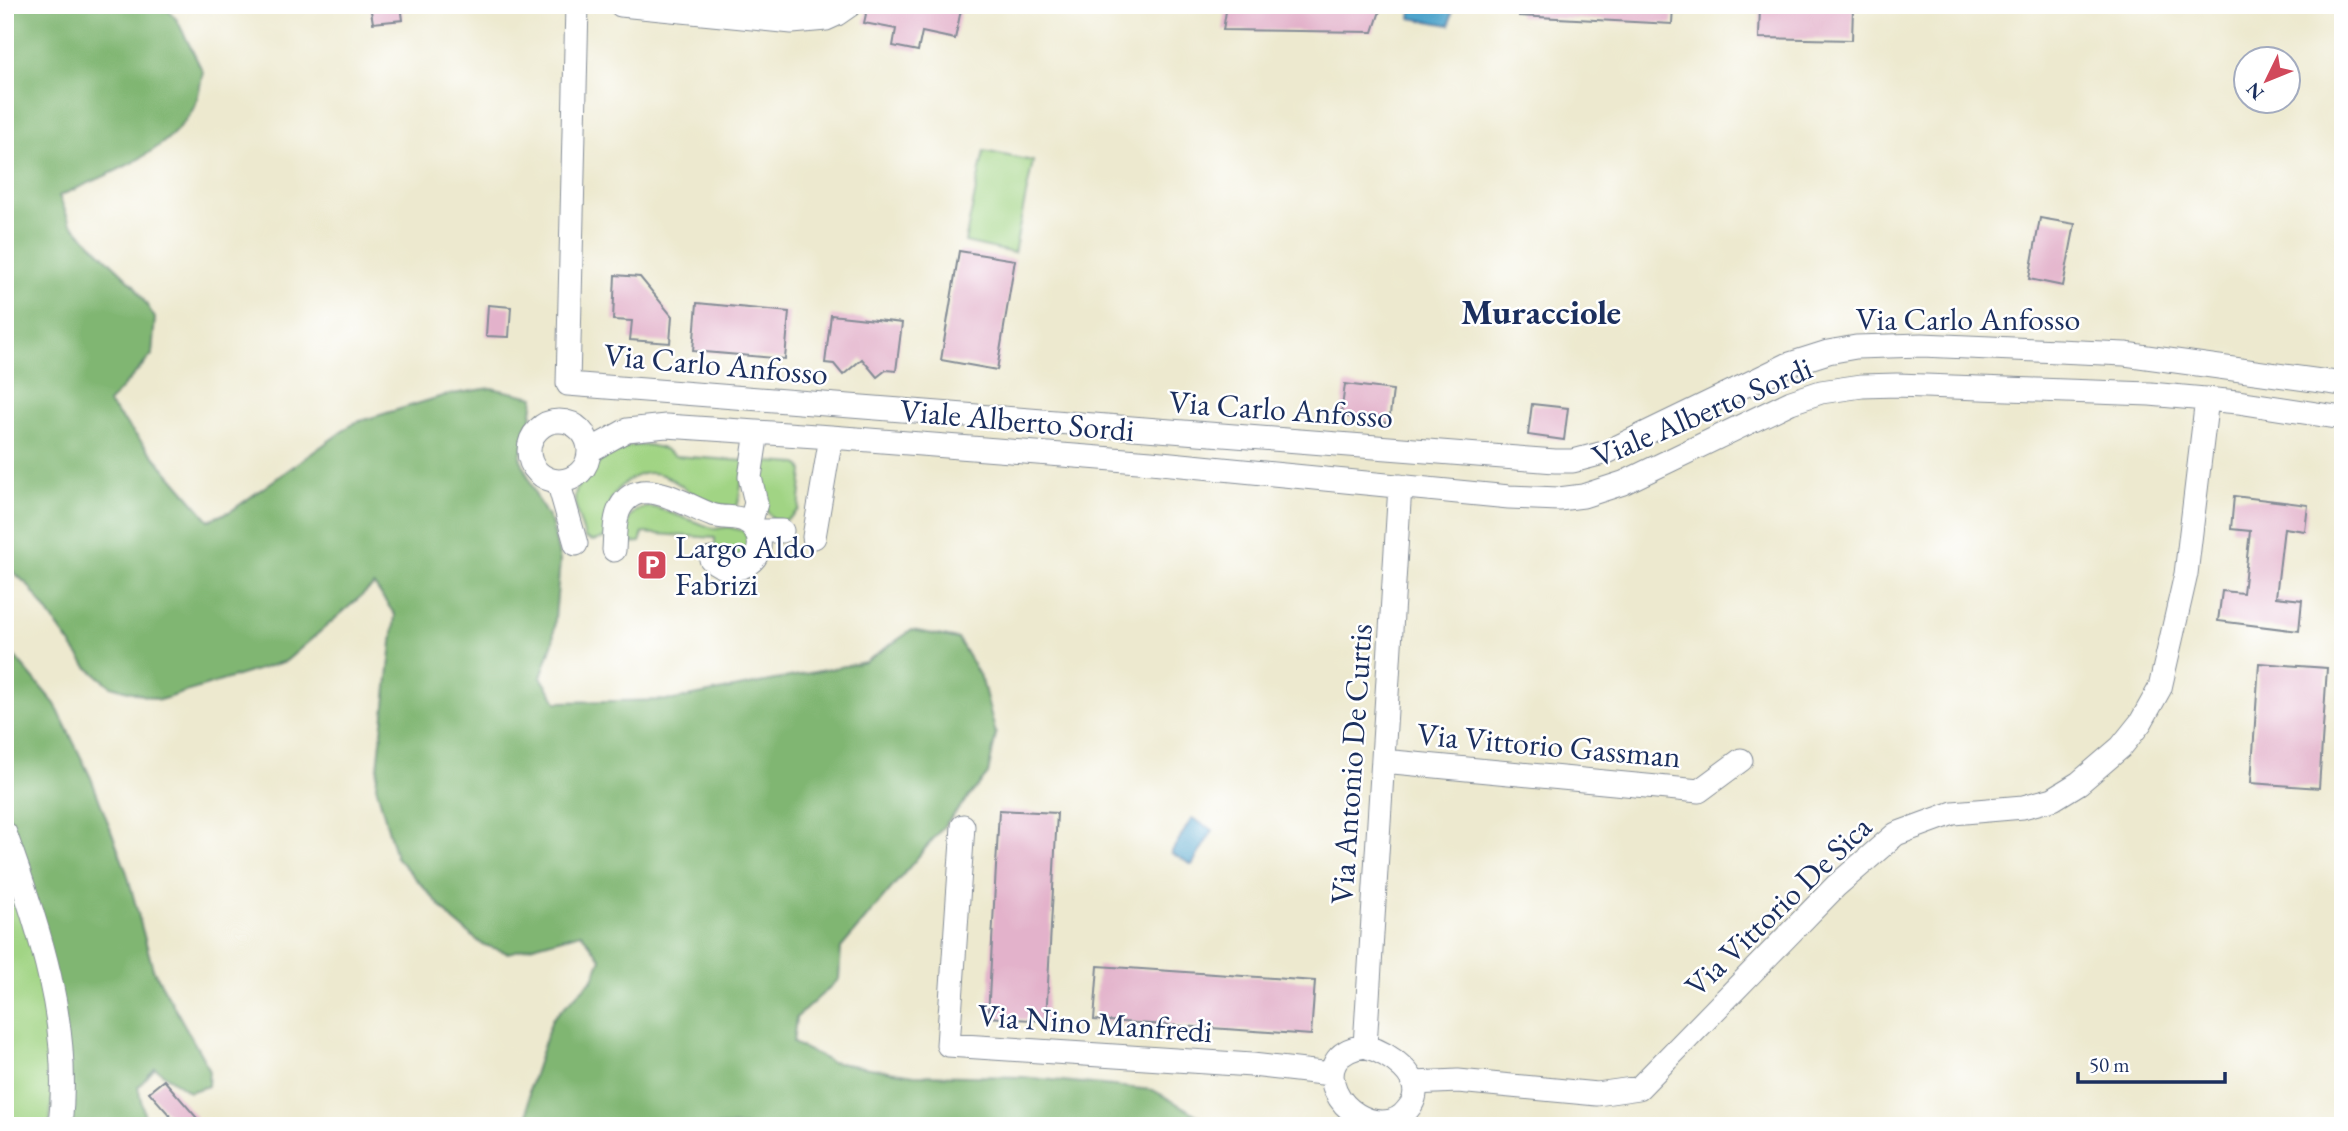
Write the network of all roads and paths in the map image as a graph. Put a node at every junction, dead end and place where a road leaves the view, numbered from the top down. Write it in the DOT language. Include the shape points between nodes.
graph roads {
  1 [pos="577,5"];
  2 [pos="621,5"];
  3 [pos="849,5"];
  4 [pos="568,384"];
  5 [pos="2343,384"];
  6 [pos="2207,398"];
  7 [pos="2343,418"];
  8 [pos="562,421"];
  9 [pos="1152,430"];
  10 [pos="757,432"];
  11 [pos="831,437"];
  12 [pos="589,451"];
  13 [pos="1151,463"];
  14 [pos="558,481"];
  15 [pos="1400,486"];
  16 [pos="753,527"];
  17 [pos="782,531"];
  18 [pos="814,537"];
  19 [pos="576,544"];
  20 [pos="614,550"];
  21 [pos="711,559"];
  22 [pos="1741,760"];
  23 [pos="1383,761"];
  24 [pos="963,826"];
  25 [pos="5,833"];
  26 [pos="1365,1046"];
  27 [pos="1331,1074"];
  28 [pos="1414,1083"];
  29 [pos="60,1126"];
  1 -- 4 [label="street, Via Carlo Anfosso"];
  2 -- 3 [label="street" via="792,22 826,19"];
  4 -- 8 [label="street"];
  4 -- 9 [label="street, Via Carlo Anfosso"];
  5 -- 9 [label="street, Via Carlo Anfosso" via="2125,354 1882,345 1800,360 1607,452 1573,461"];
  6 -- 7 [label="street, Viale Alberto Sordi"];
  6 -- 15 [label="street, Viale Alberto Sordi" via="1897,384 1840,388 1791,402 1623,484 1583,496 1559,499"];
  6 -- 28 [label="street, Via Vittorio De Sica" via="2186,574 2160,688 2121,747 2090,774 2053,799 2023,807 1953,813 1896,834 1836,886 1639,1088 1597,1094 1458,1081"];
  8 -- 12 [label="street" via="581,430"];
  8 -- 14 [label="street" via="537,430 529,453 534,468"];
  9 -- 13 [label="street"];
  10 -- 11 [label="street, Viale Alberto Sordi"];
  10 -- 12 [label="street, Viale Alberto Sordi" via="666,426 627,430"];
  10 -- 16 [label="street" via="750,477 756,503"];
  11 -- 13 [label="street, Viale Alberto Sordi"];
  11 -- 18 [label="street"];
  12 -- 14 [label="street" via="581,471"];
  13 -- 15 [label="street, Viale Alberto Sordi"];
  14 -- 19 [label="street"];
  15 -- 23 [label="street, Via Antonio De Curtis"];
  16 -- 17 [label="street"];
  16 -- 20 [label="street" via="735,517 714,516 645,491 620,508"];
  16 -- 21 [label="street" via="758,548 750,563 734,570"];
  22 -- 23 [label="street, Via Vittorio Gassman" via="1699,791"];
  23 -- 26 [label="street, Via Antonio De Curtis"];
  24 -- 27 [label="street, Via Nino Manfredi" via="948,1045"];
  25 -- 29 [label="street" via="55,1002 62,1068"];
  26 -- 27 [label="street" via="1351,1048 1338,1058"];
  26 -- 28 [label="street" via="1382,1051"];
  27 -- 28 [label="street" via="1336,1096 1367,1121 1388,1122 1404,1115 1415,1098"];
}
